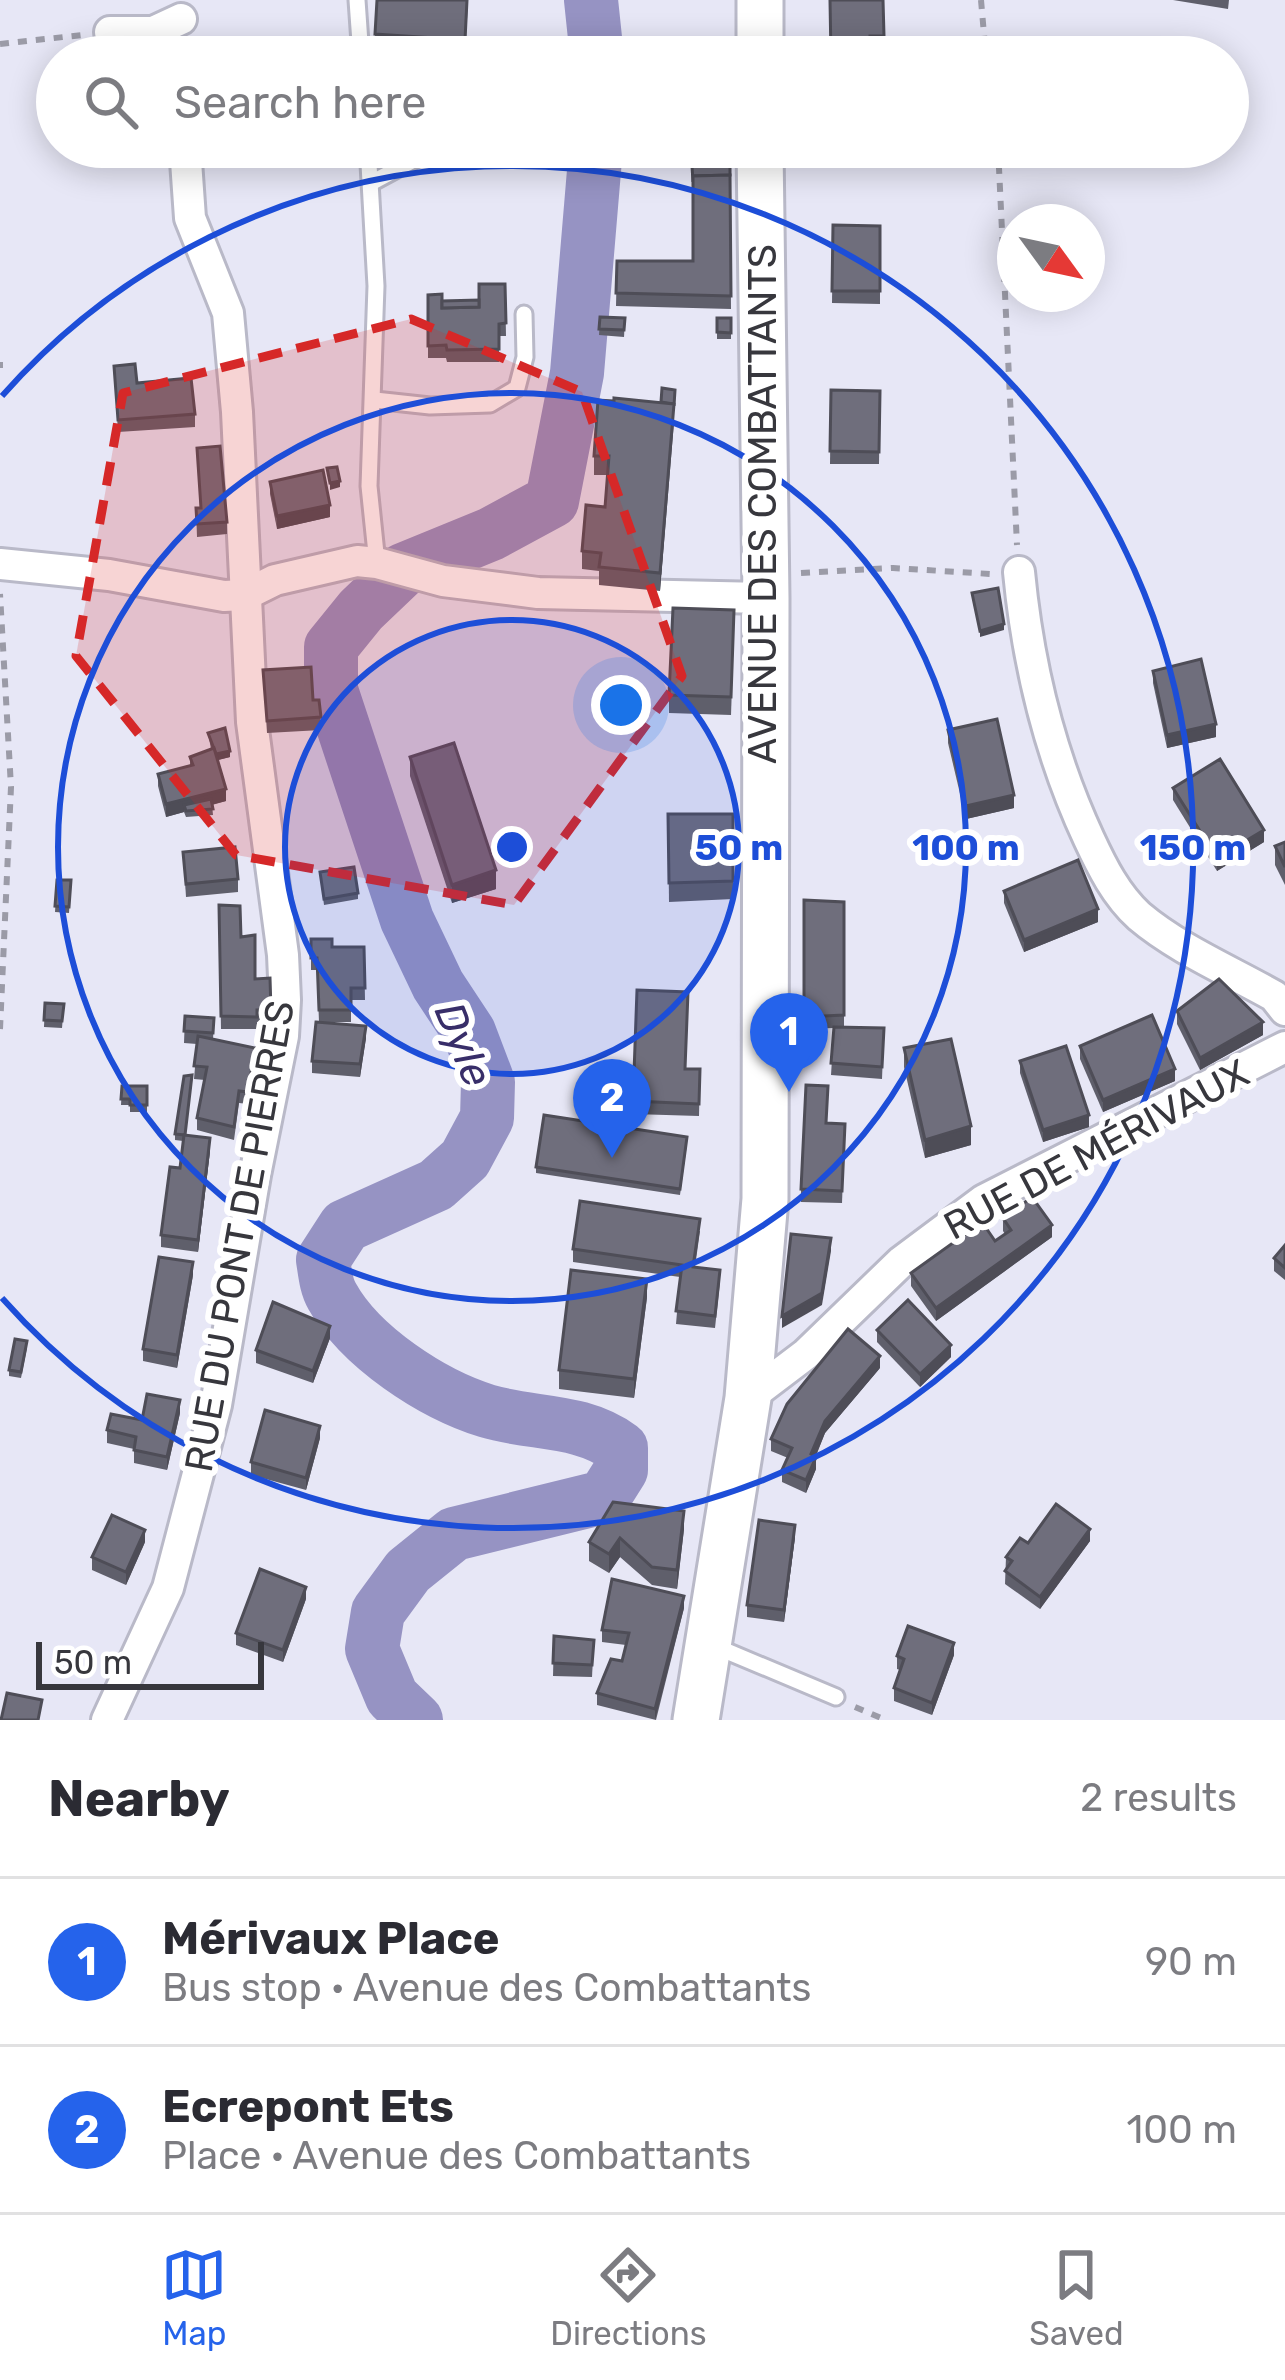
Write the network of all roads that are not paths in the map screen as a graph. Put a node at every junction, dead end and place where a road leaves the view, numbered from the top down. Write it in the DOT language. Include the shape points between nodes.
graph roads {
  1 [pos="357,0"];
  2 [pos="760,0"];
  3 [pos="110,32"];
  4 [pos="163,36"];
  5 [pos="360,36"];
  6 [pos="760,36"];
  7 [pos="186,168"];
  8 [pos="370,168"];
  9 [pos="399,168"];
  10 [pos="760,168"];
  11 [pos="371,183"];
  12 [pos="524,314"];
  13 [pos="375,400"];
  14 [pos="367,562"];
  15 [pos="0,564"];
  16 [pos="1018,572"];
  17 [pos="245,595"];
  18 [pos="766,598"];
  19 [pos="1285,1010"];
  20 [pos="1285,1047"];
  21 [pos="748,1398"];
  22 [pos="709,1643"];
  23 [pos="836,1696"];
  24 [pos="107,1720"];
  25 [pos="696,1720"];
  1 -- 5 [label="lane"];
  2 -- 6 [label="main road"];
  3 -- 4 [label="street"];
  7 -- 17 [label="street, RUE DU PONT DE PIERRES" via="190,218 228,313"];
  8 -- 11 [label="lane"];
  9 -- 11 [label="lane"];
  10 -- 18 [label="main road, AVENUE DES COMBATTANTS"];
  11 -- 13 [label="lane"];
  12 -- 13 [label="lane" via="517,388 490,404"];
  13 -- 14 [label="lane"];
  14 -- 17 [label="street" via="275,580"];
  14 -- 18 [label="street" via="538,593"];
  15 -- 17 [label="street"];
  16 -- 19 [label="street" via="1045,728 1109,881 1137,914"];
  17 -- 24 [label="street, RUE DU PONT DE PIERRES" via="252,722 283,955 283,1036 216,1405 168,1588"];
  18 -- 21 [label="main road, AVENUE DES COMBATTANTS" via="765,1199"];
  20 -- 21 [label="street, RUE DE MÉRIVAUX" via="984,1200"];
  21 -- 22 [label="main road, AVENUE DES COMBATTANTS"];
  22 -- 23 [label="lane"];
  22 -- 25 [label="main road, AVENUE DES COMBATTANTS"];
}
